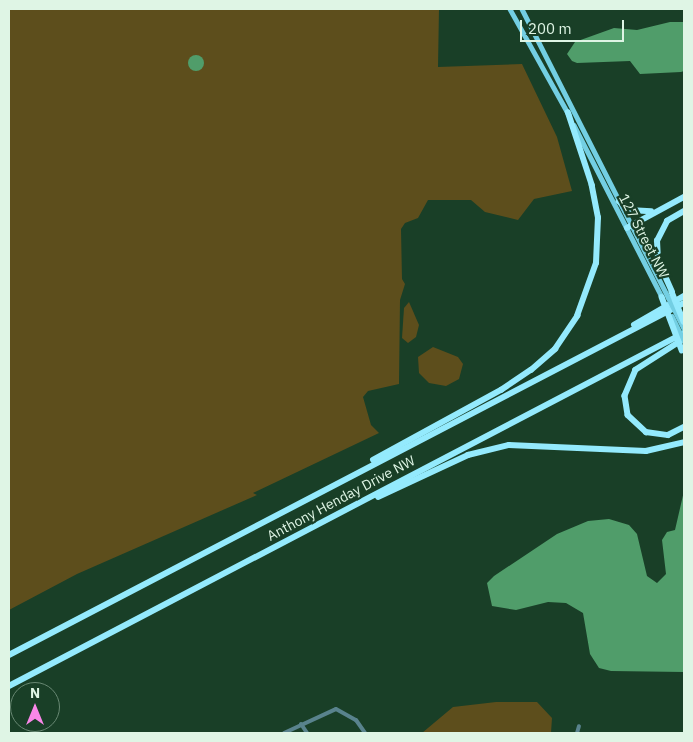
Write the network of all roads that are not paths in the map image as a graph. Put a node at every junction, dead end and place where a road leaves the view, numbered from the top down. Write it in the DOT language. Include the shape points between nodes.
graph roads {
  1 [pos="510,9"];
  2 [pos="522,9"];
  3 [pos="568,113"];
  4 [pos="684,198"];
  5 [pos="619,201"];
  6 [pos="655,211"];
  7 [pos="684,211"];
  8 [pos="629,226"];
  9 [pos="667,295"];
  10 [pos="684,296"];
  11 [pos="684,303"];
  12 [pos="684,322"];
  13 [pos="684,331"];
  14 [pos="684,340"];
  15 [pos="683,352"];
  16 [pos="583,356"];
  17 [pos="684,427"];
  18 [pos="684,442"];
  19 [pos="329,487"];
  20 [pos="335,515"];
  21 [pos="9,655"];
  22 [pos="9,686"];
  23 [pos="302,724"];
  24 [pos="579,726"];
  25 [pos="284,733"];
  26 [pos="306,733"];
  27 [pos="365,733"];
  28 [pos="577,733"];
  1 -- 3 [label="main road, 127 Street NW"];
  2 -- 5 [label="main road, 127 Street NW"];
  3 -- 8 [label="main road, 127 Street NW"];
  3 -- 19 [label="highway" via="592,186 598,227 596,263 584,303 570,328 542,360 501,390"];
  4 -- 6 [label="highway"];
  5 -- 6 [label="highway" via="633,211"];
  5 -- 8 [label="main road, 127 Street NW"];
  6 -- 8 [label="highway"];
  7 -- 9 [label="highway" via="667,221 657,241"];
  8 -- 9 [label="main road, 127 Street NW"];
  9 -- 12 [label="highway, bridge"];
  9 -- 13 [label="main road, 127 Street NW, bridge"];
  9 -- 14 [label="main road, 127 Street NW, bridge"];
  9 -- 15 [label="highway, bridge"];
  10 -- 16 [label="highway"];
  11 -- 16 [label="highway, Anthony Henday Drive NW"];
  13 -- 20 [label="highway, Anthony Henday Drive NW"];
  14 -- 17 [label="highway" via="636,370 625,396 631,420 646,432 668,435"];
  16 -- 19 [label="highway, Anthony Henday Drive NW"];
  18 -- 20 [label="highway" via="646,451 526,444 493,448 468,455"];
  19 -- 21 [label="highway, Anthony Henday Drive NW"];
  20 -- 22 [label="highway, Anthony Henday Drive NW"];
  23 -- 25 [label="street"];
  23 -- 26 [label="street"];
  23 -- 27 [label="street" via="328,710 341,710 360,723"];
  24 -- 28 [label="street"];
}
